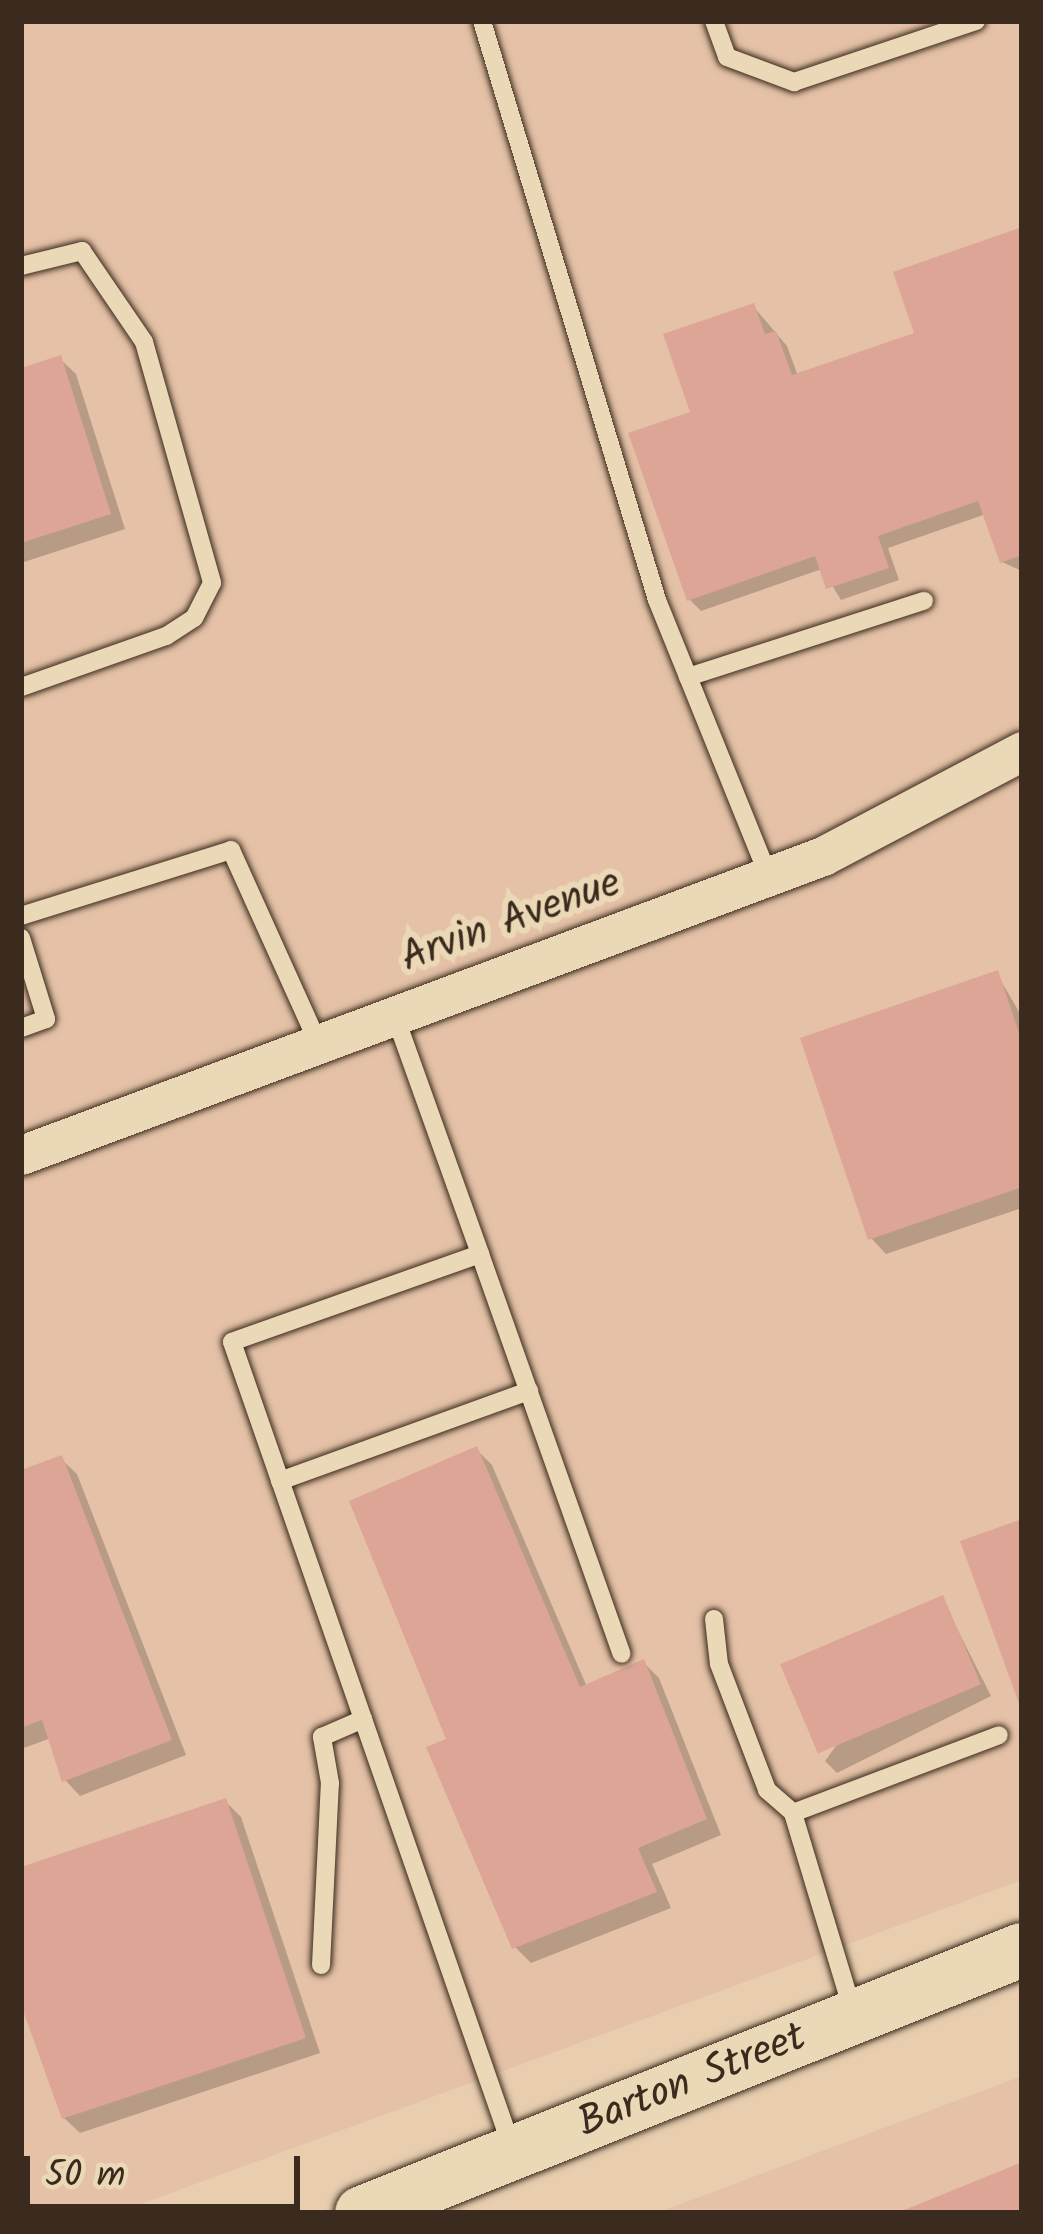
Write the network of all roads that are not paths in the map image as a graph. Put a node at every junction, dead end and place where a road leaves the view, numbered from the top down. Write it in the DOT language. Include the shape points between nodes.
graph roads {
  1 [pos="482,21"];
  2 [pos="714,21"];
  3 [pos="976,21"];
  4 [pos="21,266"];
  5 [pos="924,601"];
  6 [pos="688,677"];
  7 [pos="21,687"];
  8 [pos="1022,751"];
  9 [pos="769,877"];
  10 [pos="21,916"];
  11 [pos="21,938"];
  12 [pos="395,1016"];
  13 [pos="21,1028"];
  14 [pos="319,1045"];
  15 [pos="21,1155"];
  16 [pos="480,1254"];
  17 [pos="529,1391"];
  18 [pos="280,1481"];
  19 [pos="714,1619"];
  20 [pos="622,1654"];
  21 [pos="363,1719"];
  22 [pos="1000,1735"];
  23 [pos="793,1814"];
  24 [pos="1022,1950"];
  25 [pos="321,1965"];
  26 [pos="854,2017"];
  27 [pos="514,2152"];
  28 [pos="362,2213"];
  1 -- 6 [label="lane" via="657,600"];
  2 -- 3 [label="lane" via="727,57 794,82"];
  4 -- 7 [label="lane" via="82,251 144,343 212,583 194,618 166,636"];
  5 -- 6 [label="lane"];
  6 -- 9 [label="lane"];
  8 -- 9 [label="street, Arvin Avenue"];
  9 -- 12 [label="street, Arvin Avenue"];
  10 -- 14 [label="lane" via="231,850"];
  11 -- 13 [label="lane" via="46,1019"];
  12 -- 14 [label="street, Arvin Avenue"];
  12 -- 16 [label="lane"];
  14 -- 15 [label="street, Arvin Avenue"];
  16 -- 17 [label="lane"];
  16 -- 18 [label="lane" via="232,1342"];
  17 -- 18 [label="lane"];
  17 -- 20 [label="lane"];
  18 -- 21 [label="lane"];
  19 -- 23 [label="lane" via="719,1664 767,1790"];
  21 -- 25 [label="lane" via="322,1737 330,1783"];
  21 -- 27 [label="lane"];
  22 -- 23 [label="lane"];
  23 -- 26 [label="lane"];
  24 -- 26 [label="main road, Barton Street"];
  26 -- 27 [label="main road, Barton Street"];
  27 -- 28 [label="main road, Barton Street"];
}
